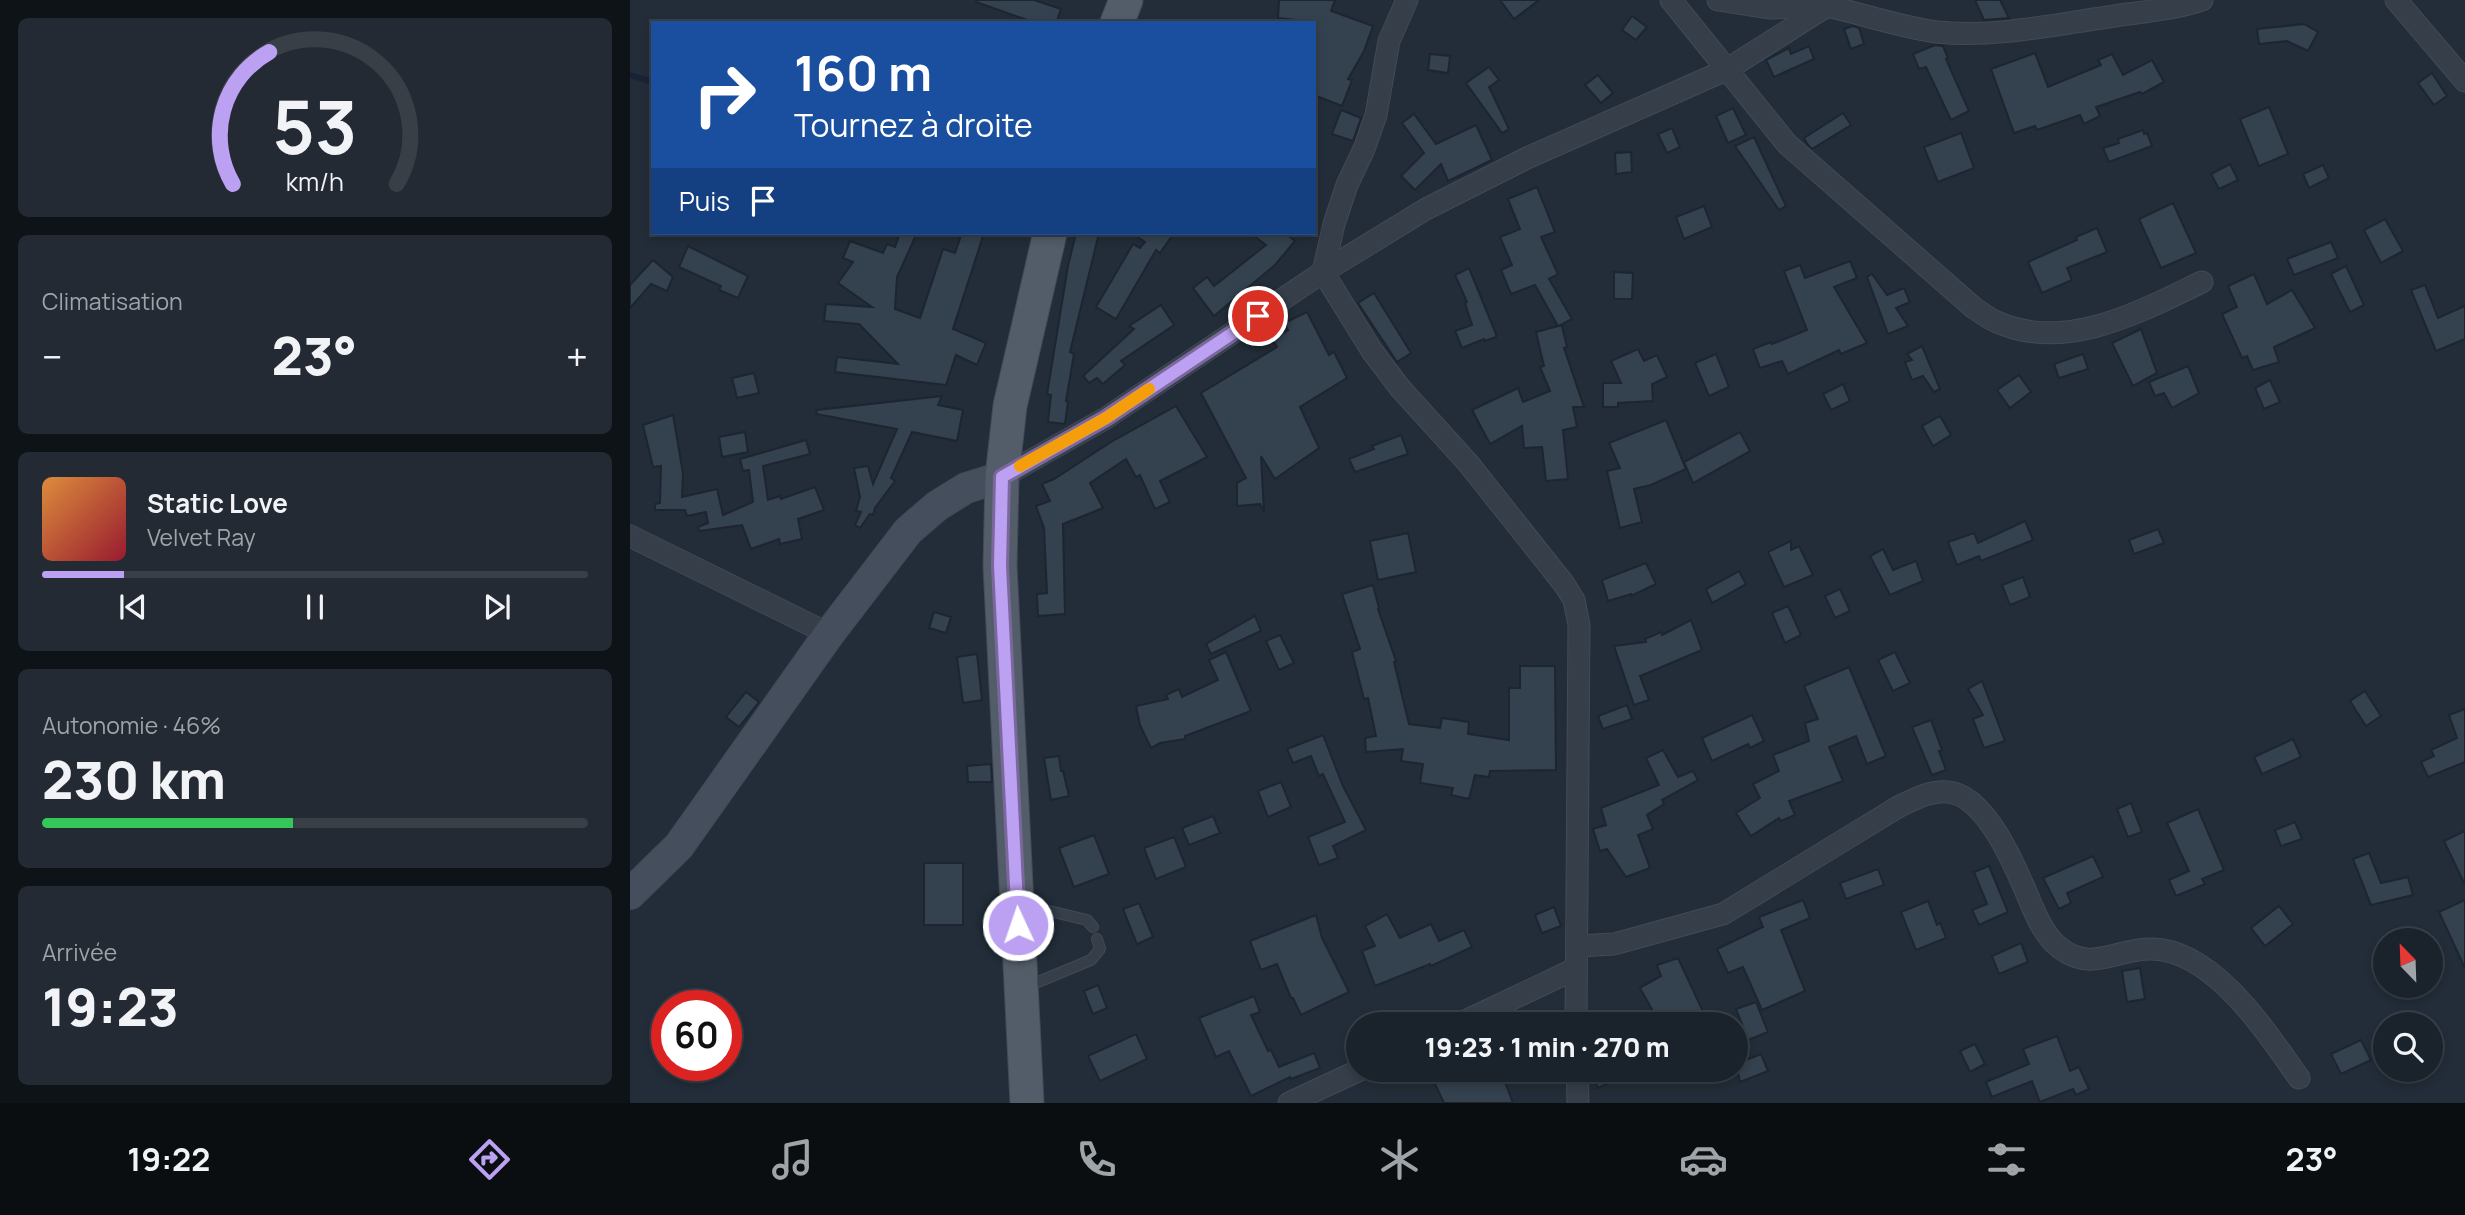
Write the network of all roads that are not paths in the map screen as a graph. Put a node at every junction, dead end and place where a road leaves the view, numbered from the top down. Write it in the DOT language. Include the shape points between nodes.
graph roads {
  1 [pos="1126,0"];
  2 [pos="1406,0"];
  3 [pos="1671,0"];
  4 [pos="1718,0"];
  5 [pos="2203,0"];
  6 [pos="2396,0"];
  7 [pos="1833,3"];
  8 [pos="1118,21"];
  9 [pos="1726,70"];
  10 [pos="2465,81"];
  11 [pos="1050,235"];
  12 [pos="1323,272"];
  13 [pos="2202,282"];
  14 [pos="1002,477"];
  15 [pos="630,536"];
  16 [pos="829,634"];
  17 [pos="630,894"];
  18 [pos="1017,904"];
  19 [pos="1578,946"];
  20 [pos="1575,970"];
  21 [pos="1021,989"];
  22 [pos="1485,1012"];
  23 [pos="1576,1012"];
  24 [pos="1346,1076"];
  25 [pos="2299,1078"];
  26 [pos="1577,1082"];
  27 [pos="1027,1103"];
  28 [pos="1289,1103"];
  29 [pos="1578,1103"];
  1 -- 8 [label="main road"];
  2 -- 12 [label="street" via="1390,41 1376,115 1347,185"];
  3 -- 9 [label="street"];
  4 -- 7 [label="street" via="1769,8"];
  5 -- 7 [label="street" via="1971,33 1934,32"];
  6 -- 10 [label="street"];
  7 -- 9 [label="street"];
  9 -- 12 [label="street" via="1527,158 1426,209"];
  9 -- 13 [label="street" via="1808,164 1974,308 1997,322 2018,329 2072,332 2104,324"];
  11 -- 14 [label="main road" via="1010,406"];
  12 -- 14 [label="street" via="1106,418"];
  12 -- 19 [label="street" via="1400,388 1468,463 1574,600 1579,625"];
  14 -- 16 [label="street" via="966,488 908,531"];
  14 -- 18 [label="main road" via="1000,566"];
  15 -- 16 [label="street"];
  16 -- 17 [label="street" via="679,846"];
  18 -- 21 [label="main road"];
  18 -- 21 [label="lane" via="1087,920 1100,949 1091,960"];
  19 -- 20 [label="street"];
  19 -- 25 [label="street" via="1614,944 1723,914 1898,807 1919,797 1950,792 1972,803 2006,848 2040,923 2058,947 2093,961 2130,950 2165,950 2195,963 2230,988"];
  20 -- 22 [label="street"];
  20 -- 23 [label="street"];
  21 -- 27 [label="main road"];
  24 -- 28 [label="street"];
  26 -- 29 [label="street"];
}
